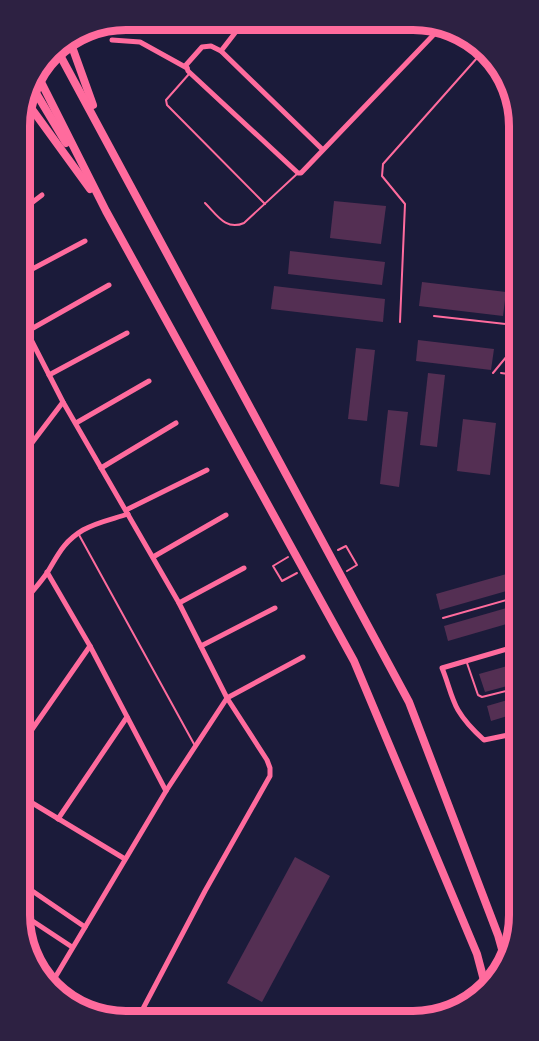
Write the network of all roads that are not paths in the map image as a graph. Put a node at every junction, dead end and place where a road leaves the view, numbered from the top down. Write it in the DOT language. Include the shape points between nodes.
graph roads {
  1 [pos="237,30"];
  2 [pos="435,33"];
  3 [pos="112,40"];
  4 [pos="72,47"];
  5 [pos="221,51"];
  6 [pos="61,56"];
  7 [pos="478,56"];
  8 [pos="188,70"];
  9 [pos="41,82"];
  10 [pos="36,93"];
  11 [pos="32,109"];
  12 [pos="101,128"];
  13 [pos="322,150"];
  14 [pos="298,173"];
  15 [pos="42,195"];
  16 [pos="205,203"];
  17 [pos="30,204"];
  18 [pos="265,204"];
  19 [pos="106,211"];
  20 [pos="86,241"];
  21 [pos="30,270"];
  22 [pos="109,285"];
  23 [pos="434,316"];
  24 [pos="400,322"];
  25 [pos="509,324"];
  26 [pos="30,330"];
  27 [pos="127,333"];
  28 [pos="30,339"];
  29 [pos="509,354"];
  30 [pos="493,373"];
  31 [pos="49,375"];
  32 [pos="149,381"];
  33 [pos="63,402"];
  34 [pos="76,423"];
  35 [pos="176,423"];
  36 [pos="30,445"];
  37 [pos="101,468"];
  38 [pos="207,470"];
  39 [pos="127,512"];
  40 [pos="226,515"];
  41 [pos="78,534"];
  42 [pos="153,557"];
  43 [pos="244,568"];
  44 [pos="47,572"];
  45 [pos="30,594"];
  46 [pos="509,599"];
  47 [pos="179,603"];
  48 [pos="275,608"];
  49 [pos="443,618"];
  50 [pos="90,646"];
  51 [pos="201,646"];
  52 [pos="509,649"];
  53 [pos="303,657"];
  54 [pos="466,661"];
  55 [pos="509,690"];
  56 [pos="227,698"];
  57 [pos="128,717"];
  58 [pos="30,732"];
  59 [pos="509,735"];
  60 [pos="196,746"];
  61 [pos="166,791"];
  62 [pos="30,802"];
  63 [pos="58,819"];
  64 [pos="125,860"];
  65 [pos="30,889"];
  66 [pos="30,920"];
  67 [pos="85,927"];
  68 [pos="72,947"];
  69 [pos="502,950"];
  70 [pos="54,979"];
  71 [pos="484,980"];
  72 [pos="142,1011"];
  1 -- 5 [label="street"];
  2 -- 13 [label="street"];
  3 -- 8 [label="street" via="140,42"];
  4 -- 12 [label="highway"];
  5 -- 8 [label="street" via="202,47 186,65"];
  5 -- 13 [label="street"];
  6 -- 12 [label="highway"];
  7 -- 24 [label="lane" via="383,164 382,176 405,204"];
  8 -- 14 [label="street"];
  8 -- 18 [label="lane" via="166,100 167,105"];
  9 -- 19 [label="highway"];
  10 -- 19 [label="highway"];
  11 -- 19 [label="highway"];
  12 -- 69 [label="highway" via="410,702"];
  13 -- 14 [label="street"];
  14 -- 18 [label="lane"];
  15 -- 17 [label="street"];
  16 -- 18 [label="lane" via="225,223 234,226 244,224"];
  19 -- 71 [label="highway" via="354,661 477,954"];
  20 -- 21 [label="street"];
  22 -- 26 [label="street"];
  23 -- 25 [label="lane"];
  27 -- 31 [label="street"];
  28 -- 31 [label="street"];
  29 -- 30 [label="lane"];
  31 -- 33 [label="street"];
  32 -- 34 [label="street"];
  33 -- 34 [label="street"];
  33 -- 36 [label="street"];
  34 -- 37 [label="street"];
  35 -- 37 [label="street"];
  37 -- 39 [label="street"];
  38 -- 39 [label="street"];
  39 -- 41 [label="street"];
  39 -- 42 [label="street"];
  40 -- 42 [label="street"];
  41 -- 44 [label="street" via="56,554"];
  41 -- 60 [label="lane"];
  42 -- 47 [label="street"];
  43 -- 47 [label="street"];
  44 -- 45 [label="street"];
  44 -- 50 [label="street"];
  46 -- 49 [label="lane"];
  47 -- 51 [label="street"];
  48 -- 51 [label="street"];
  50 -- 57 [label="street"];
  50 -- 58 [label="street"];
  51 -- 56 [label="street"];
  52 -- 54 [label="street"];
  53 -- 56 [label="street"];
  54 -- 55 [label="lane" via="478,695"];
  54 -- 59 [label="street" via="442,668 457,708 484,740"];
  56 -- 60 [label="street"];
  56 -- 72 [label="street" via="267,760 270,776"];
  57 -- 61 [label="street"];
  57 -- 63 [label="street"];
  60 -- 61 [label="street"];
  61 -- 64 [label="street"];
  62 -- 63 [label="street"];
  63 -- 64 [label="street"];
  64 -- 67 [label="street"];
  65 -- 67 [label="street"];
  66 -- 68 [label="street"];
  67 -- 68 [label="street"];
  68 -- 70 [label="street"];
}
